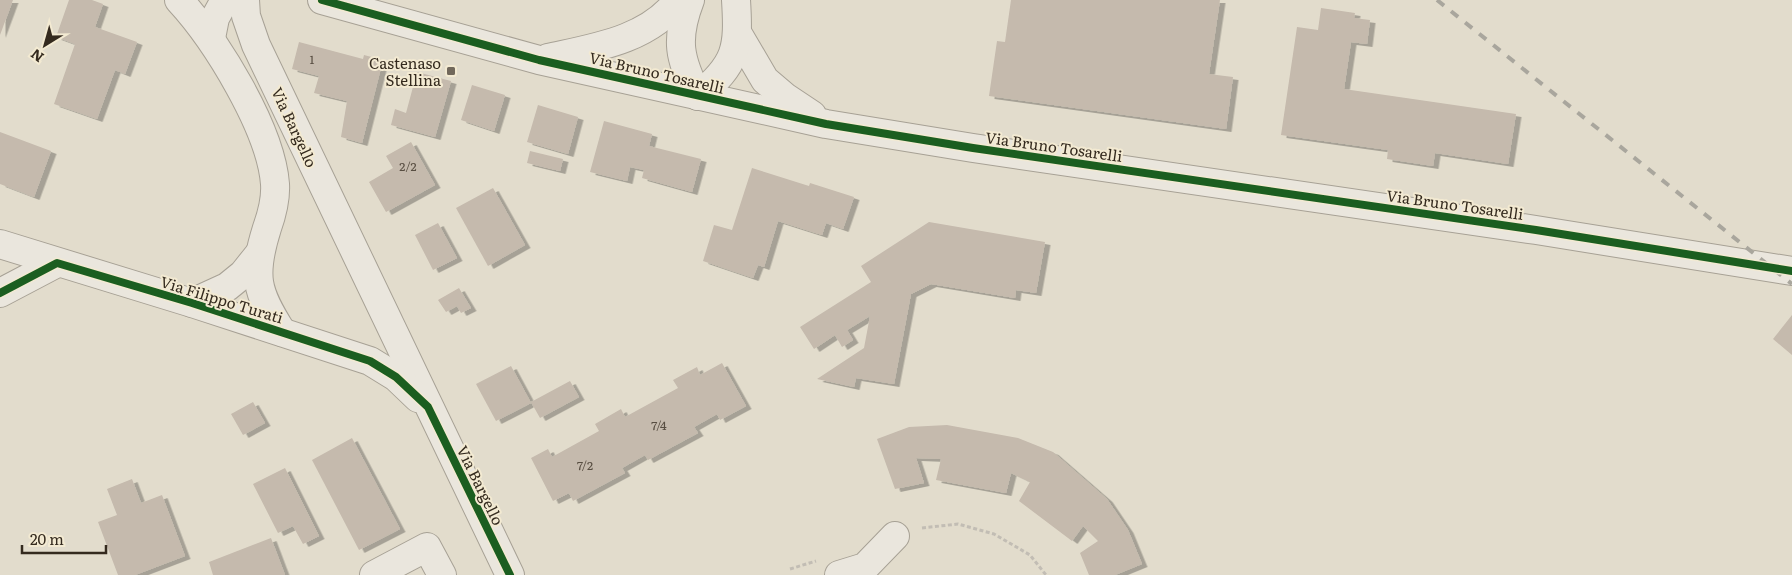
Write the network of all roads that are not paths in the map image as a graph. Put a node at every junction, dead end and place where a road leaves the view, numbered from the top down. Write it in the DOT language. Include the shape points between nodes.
graph roads {
  1 [pos="179,0"];
  2 [pos="225,0"];
  3 [pos="245,0"];
  4 [pos="322,0"];
  5 [pos="678,0"];
  6 [pos="690,0"];
  7 [pos="736,0"];
  8 [pos="738,34"];
  9 [pos="211,38"];
  10 [pos="539,60"];
  11 [pos="698,96"];
  12 [pos="826,124"];
  13 [pos="0,244"];
  14 [pos="259,254"];
  15 [pos="57,262"];
  16 [pos="1792,271"];
  17 [pos="0,293"];
  18 [pos="192,303"];
  19 [pos="282,332"];
  20 [pos="428,407"];
  21 [pos="894,536"];
  22 [pos="374,575"];
  23 [pos="442,575"];
  24 [pos="510,575"];
  25 [pos="839,575"];
  1 -- 9 [label="street"];
  2 -- 9 [label="street" via="215,18"];
  3 -- 20 [label="street, Via Bargello" via="246,16 256,45"];
  4 -- 10 [label="street, Via Bruno Tosarelli"];
  5 -- 10 [label="street" via="662,18 642,30 604,46"];
  6 -- 11 [label="street" via="681,30 680,51 684,69"];
  7 -- 8 [label="street"];
  8 -- 11 [label="street" via="731,62"];
  8 -- 12 [label="street" via="766,80"];
  9 -- 14 [label="street" via="260,127 270,153 276,185"];
  10 -- 11 [label="street, Via Bruno Tosarelli"];
  11 -- 12 [label="street, Via Bruno Tosarelli"];
  12 -- 16 [label="street, Via Bruno Tosarelli"];
  13 -- 15 [label="street, Via Filippo Turati"];
  14 -- 18 [label="street" via="227,287"];
  14 -- 19 [label="street" via="257,277 264,304"];
  15 -- 17 [label="street"];
  15 -- 18 [label="street, Via Filippo Turati"];
  18 -- 19 [label="street, Via Filippo Turati"];
  19 -- 20 [label="street, Via Filippo Turati" via="370,361 385,369"];
  20 -- 24 [label="street, Via Bargello"];
  21 -- 25 [label="street" via="866,567"];
  22 -- 23 [label="street" via="427,547"];
}
